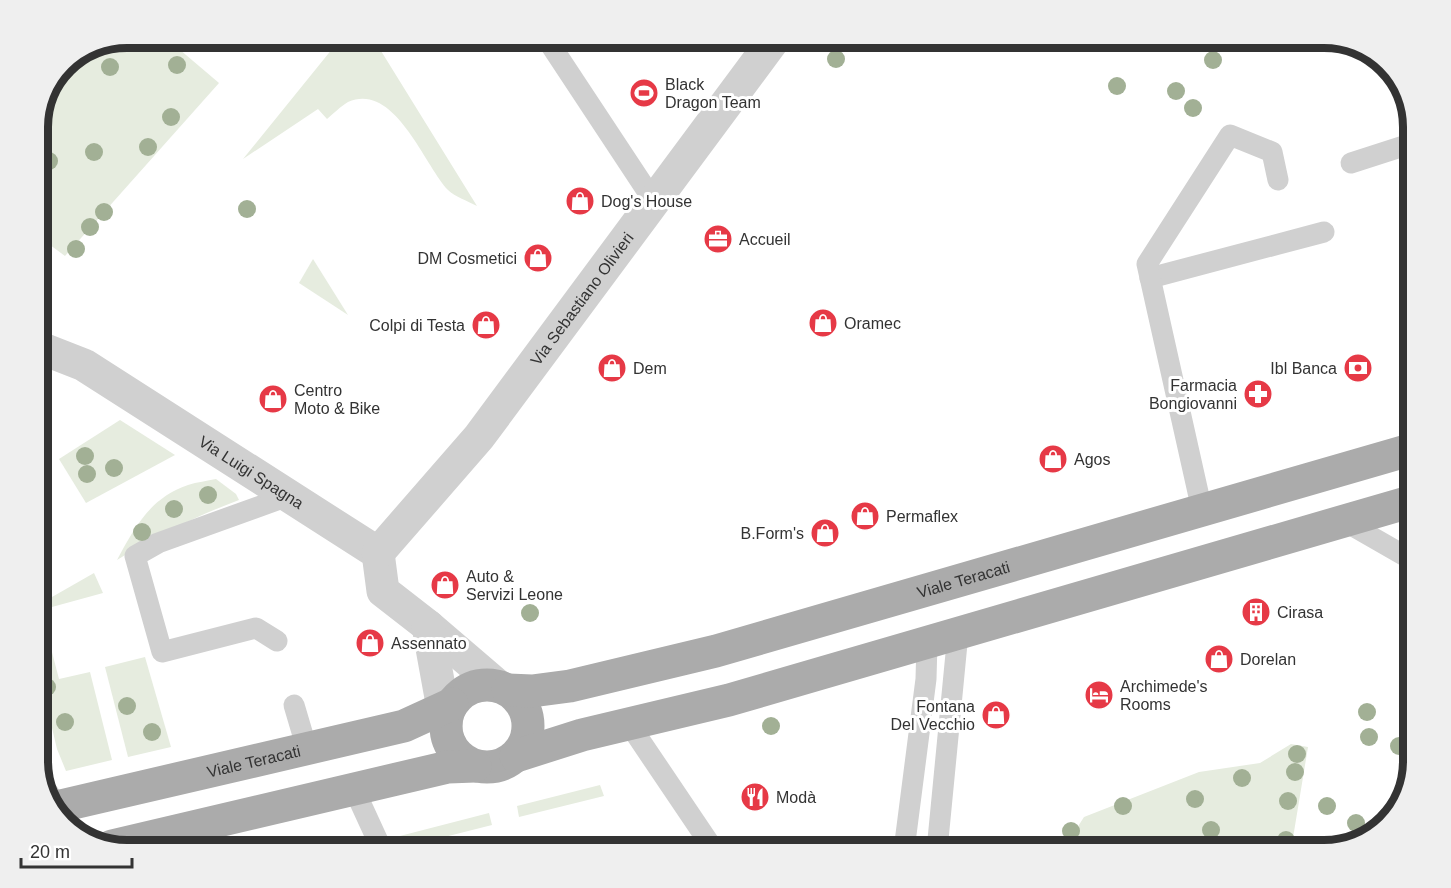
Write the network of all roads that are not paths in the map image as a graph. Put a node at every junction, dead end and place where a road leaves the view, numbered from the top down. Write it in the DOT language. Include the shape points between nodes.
graph roads {
  1 [pos="553,48"];
  2 [pos="767,48"];
  3 [pos="1403,146"];
  4 [pos="1351,164"];
  5 [pos="1278,180"];
  6 [pos="653,200"];
  7 [pos="1324,232"];
  8 [pos="1150,278"];
  9 [pos="48,351"];
  10 [pos="1403,452"];
  11 [pos="288,496"];
  12 [pos="1403,504"];
  13 [pos="1202,510"];
  14 [pos="1344,521"];
  15 [pos="378,553"];
  16 [pos="1403,555"];
  17 [pos="428,626"];
  18 [pos="958,633"];
  19 [pos="277,641"];
  20 [pos="927,642"];
  21 [pos="503,688"];
  22 [pos="294,705"];
  23 [pos="447,712"];
  24 [pos="629,724"];
  25 [pos="307,749"];
  26 [pos="516,756"];
  27 [pos="475,766"];
  28 [pos="354,789"];
  29 [pos="59,800"];
  30 [pos="181,840"];
  31 [pos="377,840"];
  32 [pos="707,840"];
  33 [pos="905,840"];
  34 [pos="938,840"];
  1 -- 6 [label="lane"];
  2 -- 6 [label="street, Via Sebastiano Olivieri"];
  3 -- 4 [label="lane"];
  5 -- 8 [label="lane" via="1272,152 1230,135 1147,264"];
  6 -- 15 [label="street, Via Sebastiano Olivieri" via="479,437"];
  7 -- 8 [label="lane"];
  8 -- 13 [label="lane"];
  9 -- 11 [label="street, Via Luigi Spagna" via="84,365"];
  10 -- 13 [label="main road, Viale Teracati"];
  11 -- 15 [label="street, Via Luigi Spagna"];
  11 -- 19 [label="lane" via="158,543 135,556 162,652 256,628"];
  12 -- 14 [label="main road"];
  13 -- 21 [label="main road, Viale Teracati" via="716,651 570,686 532,691"];
  14 -- 16 [label="lane"];
  14 -- 18 [label="main road"];
  15 -- 17 [label="street" via="383,591"];
  17 -- 21 [label="street"];
  17 -- 23 [label="street"];
  18 -- 20 [label="main road"];
  18 -- 34 [label="lane"];
  20 -- 24 [label="main road" via="729,700"];
  20 -- 33 [label="lane" via="926,679"];
  21 -- 23 [label="main road" via="488,685 467,690"];
  21 -- 26 [label="main road" via="523,705 527,715 529,726"];
  22 -- 25 [label="lane"];
  23 -- 25 [label="main road, Viale Teracati"];
  23 -- 27 [label="main road" via="447,735 457,754"];
  24 -- 26 [label="main road"];
  24 -- 32 [label="lane"];
  25 -- 29 [label="main road, Viale Teracati"];
  26 -- 27 [label="main road" via="497,767"];
  27 -- 28 [label="main road" via="448,767"];
  28 -- 30 [label="main road"];
  28 -- 31 [label="lane"];
}
